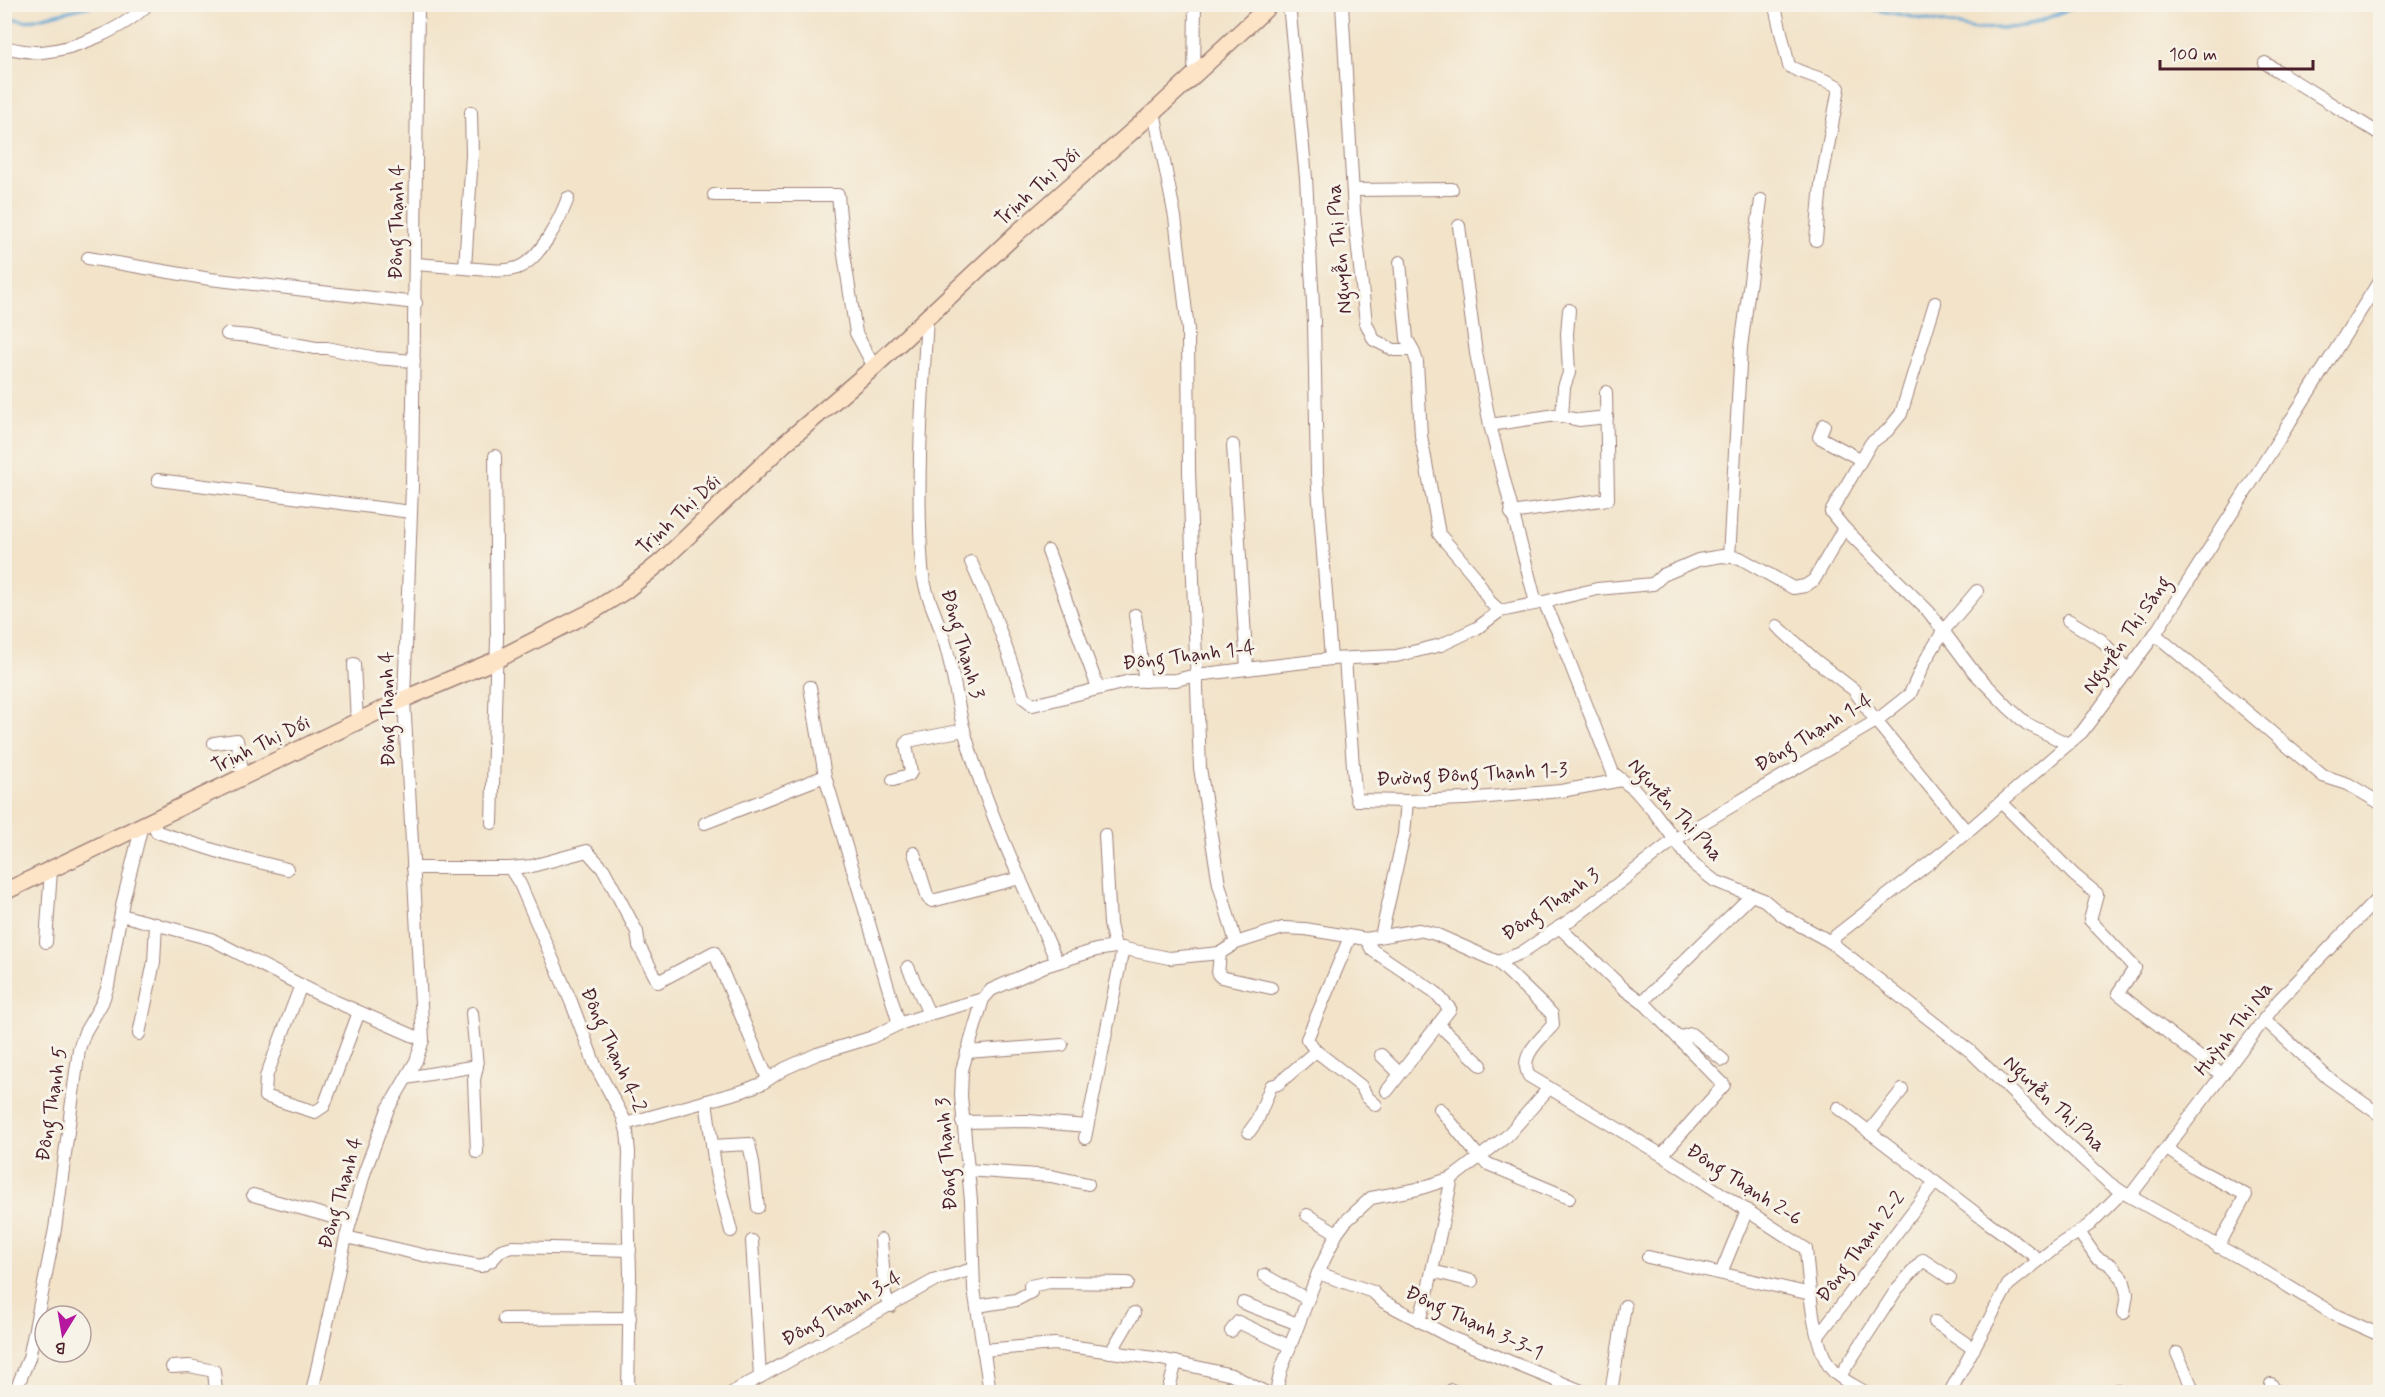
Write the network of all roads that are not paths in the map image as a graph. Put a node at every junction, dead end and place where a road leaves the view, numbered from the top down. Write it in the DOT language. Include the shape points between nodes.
graph roads {
  1 [pos="148,4"];
  2 [pos="418,4"];
  3 [pos="1195,4"];
  4 [pos="1271,4"];
  5 [pos="1289,4"];
  6 [pos="1342,4"];
  7 [pos="1775,7"];
  8 [pos="4,47"];
  9 [pos="2265,63"];
  10 [pos="1194,75"];
  11 [pos="471,112"];
  12 [pos="1154,112"];
  13 [pos="2380,134"];
  14 [pos="1452,189"];
  15 [pos="1353,190"];
  16 [pos="714,195"];
  17 [pos="568,198"];
  18 [pos="1761,201"];
  19 [pos="1459,226"];
  20 [pos="1816,240"];
  21 [pos="88,258"];
  22 [pos="1400,262"];
  23 [pos="416,264"];
  24 [pos="465,268"];
  25 [pos="2380,281"];
  26 [pos="416,303"];
  27 [pos="1935,303"];
  28 [pos="1569,310"];
  29 [pos="927,318"];
  30 [pos="226,334"];
  31 [pos="1413,350"];
  32 [pos="414,361"];
  33 [pos="874,367"];
  34 [pos="1606,392"];
  35 [pos="1562,417"];
  36 [pos="1607,417"];
  37 [pos="1824,424"];
  38 [pos="1490,425"];
  39 [pos="1233,446"];
  40 [pos="495,456"];
  41 [pos="1860,459"];
  42 [pos="158,480"];
  43 [pos="411,512"];
  44 [pos="1511,513"];
  45 [pos="1844,528"];
  46 [pos="1048,551"];
  47 [pos="1729,557"];
  48 [pos="971,562"];
  49 [pos="1977,591"];
  50 [pos="1540,603"];
  51 [pos="1500,611"];
  52 [pos="1135,615"];
  53 [pos="2068,620"];
  54 [pos="1778,627"];
  55 [pos="1944,630"];
  56 [pos="2155,634"];
  57 [pos="1331,659"];
  58 [pos="1345,659"];
  59 [pos="496,660"];
  60 [pos="354,664"];
  61 [pos="1247,669"];
  62 [pos="2128,670"];
  63 [pos="1196,675"];
  64 [pos="1145,681"];
  65 [pos="810,687"];
  66 [pos="1098,688"];
  67 [pos="404,699"];
  68 [pos="1876,721"];
  69 [pos="357,722"];
  70 [pos="964,730"];
  71 [pos="214,743"];
  72 [pos="2068,744"];
  73 [pos="825,776"];
  74 [pos="243,777"];
  75 [pos="893,780"];
  76 [pos="1622,780"];
  77 [pos="1407,801"];
  78 [pos="2001,802"];
  79 [pos="2380,803"];
  80 [pos="147,823"];
  81 [pos="492,823"];
  82 [pos="705,823"];
  83 [pos="1967,832"];
  84 [pos="1105,835"];
  85 [pos="1674,840"];
  86 [pos="914,853"];
  87 [pos="413,868"];
  88 [pos="510,868"];
  89 [pos="287,869"];
  90 [pos="51,870"];
  91 [pos="1020,878"];
  92 [pos="4,892"];
  93 [pos="1752,895"];
  94 [pos="2380,896"];
  95 [pos="121,915"];
  96 [pos="156,924"];
  97 [pos="1559,927"];
  98 [pos="1381,936"];
  99 [pos="1350,937"];
  100 [pos="1366,939"];
  101 [pos="1829,941"];
  102 [pos="46,942"];
  103 [pos="1236,944"];
  104 [pos="1119,947"];
  105 [pos="1220,954"];
  106 [pos="1057,962"];
  107 [pos="1498,962"];
  108 [pos="908,966"];
  109 [pos="301,986"];
  110 [pos="1271,988"];
  111 [pos="983,999"];
  112 [pos="1641,1002"];
  113 [pos="359,1012"];
  114 [pos="472,1013"];
  115 [pos="929,1014"];
  116 [pos="2264,1019"];
  117 [pos="899,1024"];
  118 [pos="1438,1024"];
  119 [pos="139,1034"];
  120 [pos="1678,1038"];
  121 [pos="423,1040"];
  122 [pos="1062,1045"];
  123 [pos="1316,1051"];
  124 [pos="967,1052"];
  125 [pos="1382,1055"];
  126 [pos="1723,1060"];
  127 [pos="1481,1065"];
  128 [pos="477,1066"];
  129 [pos="1399,1073"];
  130 [pos="2222,1075"];
  131 [pos="406,1078"];
  132 [pos="768,1079"];
  133 [pos="1549,1088"];
  134 [pos="1902,1090"];
  135 [pos="1387,1091"];
  136 [pos="706,1101"];
  137 [pos="1376,1105"];
  138 [pos="1838,1108"];
  139 [pos="1440,1109"];
  140 [pos="2380,1115"];
  141 [pos="962,1122"];
  142 [pos="625,1124"];
  143 [pos="1249,1132"];
  144 [pos="1869,1132"];
  145 [pos="712,1146"];
  146 [pos="2167,1149"];
  147 [pos="477,1152"];
  148 [pos="1662,1155"];
  149 [pos="1479,1157"];
  150 [pos="967,1170"];
  151 [pos="1452,1178"];
  152 [pos="1935,1182"];
  153 [pos="1088,1184"];
  154 [pos="2126,1194"];
  155 [pos="253,1195"];
  156 [pos="1569,1198"];
  157 [pos="758,1207"];
  158 [pos="1747,1210"];
  159 [pos="1307,1215"];
  160 [pos="350,1222"];
  161 [pos="731,1231"];
  162 [pos="2079,1232"];
  163 [pos="1337,1233"];
  164 [pos="346,1237"];
  165 [pos="881,1240"];
  166 [pos="752,1241"];
  167 [pos="2218,1247"];
  168 [pos="630,1250"];
  169 [pos="1648,1257"];
  170 [pos="2040,1260"];
  171 [pos="973,1269"];
  172 [pos="1432,1271"];
  173 [pos="1317,1273"];
  174 [pos="1720,1273"];
  175 [pos="1264,1275"];
  176 [pos="1950,1278"];
  177 [pos="1472,1281"];
  178 [pos="1128,1283"];
  179 [pos="1811,1294"];
  180 [pos="1307,1299"];
  181 [pos="1244,1303"];
  182 [pos="891,1306"];
  183 [pos="977,1306"];
  184 [pos="1625,1306"];
  185 [pos="1134,1313"];
  186 [pos="2124,1313"];
  187 [pos="504,1318"];
  188 [pos="630,1318"];
  189 [pos="1419,1321"];
  190 [pos="1935,1322"];
  191 [pos="1298,1324"];
  192 [pos="1231,1331"];
  193 [pos="2380,1335"];
  194 [pos="1818,1336"];
  195 [pos="1290,1346"];
  196 [pos="1974,1349"];
  197 [pos="983,1350"];
  198 [pos="1111,1352"];
  199 [pos="2177,1353"];
  200 [pos="1176,1362"];
  201 [pos="172,1367"];
  202 [pos="1840,1376"];
  203 [pos="760,1377"];
  204 [pos="738,1391"];
  205 [pos="15,1392"];
  206 [pos="216,1392"];
  207 [pos="312,1392"];
  208 [pos="628,1392"];
  209 [pos="990,1392"];
  210 [pos="1168,1392"];
  211 [pos="1265,1392"];
  212 [pos="1276,1392"];
  213 [pos="1584,1392"];
  214 [pos="1611,1392"];
  215 [pos="1865,1392"];
  216 [pos="1950,1392"];
  217 [pos="2194,1392"];
  1 -- 8 [label="street" via="121,26 77,44 44,52"];
  2 -- 23 [label="street, Đông Thạnh 4"];
  3 -- 10 [label="street"];
  4 -- 10 [label="main road, Trịnh Thị Dối"];
  5 -- 57 [label="street" via="1306,178 1317,474"];
  6 -- 15 [label="street, Nguyễn Thị Pha"];
  7 -- 20 [label="street" via="1790,66 1836,83 1839,88 1821,184"];
  9 -- 13 [label="street"];
  10 -- 12 [label="main road, Trịnh Thị Dối"];
  11 -- 24 [label="street"];
  12 -- 29 [label="main road, Trịnh Thị Dối"];
  12 -- 63 [label="street" via="1175,217 1188,330"];
  14 -- 15 [label="street"];
  15 -- 31 [label="street, Nguyễn Thị Pha" via="1366,323 1374,340 1394,350"];
  16 -- 33 [label="street" via="838,195 856,333"];
  17 -- 24 [label="street" via="555,227 524,265 500,270"];
  18 -- 47 [label="street" via="1741,347"];
  19 -- 38 [label="street, Nguyễn Thị Pha"];
  21 -- 26 [label="street" via="210,279"];
  22 -- 31 [label="street" via="1407,339"];
  23 -- 24 [label="street"];
  23 -- 26 [label="street, Đông Thạnh 4"];
  25 -- 56 [label="street, Nguyễn Thị Sáng"];
  26 -- 32 [label="street, Đông Thạnh 4"];
  27 -- 41 [label="street" via="1901,414"];
  28 -- 35 [label="street" via="1569,373"];
  29 -- 33 [label="main road, Trịnh Thị Dối"];
  29 -- 70 [label="street, Đông Thạnh 3" via="921,408 922,568 925,588 943,636"];
  30 -- 32 [label="street"];
  31 -- 51 [label="street" via="1421,436 1439,534"];
  32 -- 43 [label="street, Đông Thạnh 4"];
  33 -- 59 [label="main road, Trịnh Thị Dối" via="625,591"];
  34 -- 36 [label="street"];
  35 -- 36 [label="street"];
  35 -- 38 [label="street"];
  36 -- 44 [label="street" via="1608,499"];
  37 -- 41 [label="street" via="1819,437"];
  38 -- 44 [label="street, Nguyễn Thị Pha"];
  39 -- 61 [label="street"];
  40 -- 59 [label="street"];
  41 -- 45 [label="street" via="1831,512"];
  42 -- 43 [label="street"];
  43 -- 67 [label="street, Đông Thạnh 4"];
  44 -- 50 [label="street, Nguyễn Thị Pha"];
  45 -- 47 [label="street" via="1814,580 1805,586 1793,588 1740,558"];
  45 -- 55 [label="street"];
  46 -- 66 [label="street"];
  47 -- 50 [label="street" via="1698,560 1663,575 1653,584 1597,589"];
  48 -- 66 [label="street, Đông Thạnh 1-4" via="1024,698 1033,705"];
  49 -- 55 [label="street, Đông Thạnh 1-4"];
  50 -- 51 [label="street"];
  50 -- 76 [label="street, Nguyễn Thị Pha" via="1557,630 1613,773"];
  51 -- 58 [label="street, Đông Thạnh 1-4" via="1477,628 1442,645 1396,656"];
  52 -- 64 [label="street"];
  53 -- 62 [label="street" via="2101,640"];
  54 -- 68 [label="street" via="1854,690"];
  55 -- 68 [label="street, Đông Thạnh 1-4" via="1910,694"];
  55 -- 72 [label="street" via="1973,671 2009,708 2027,724"];
  56 -- 62 [label="street, Nguyễn Thị Sáng"];
  56 -- 79 [label="street" via="2323,776 2348,784"];
  57 -- 58 [label="street, Đông Thạnh 1-4"];
  57 -- 61 [label="street, Đông Thạnh 1-4"];
  58 -- 77 [label="street, Đường Đông Thạnh 1-3" via="1357,800"];
  59 -- 67 [label="main road, Trịnh Thị Dối"];
  59 -- 81 [label="street"];
  60 -- 69 [label="street"];
  61 -- 63 [label="street, Đông Thạnh 1-4"];
  62 -- 72 [label="street, Nguyễn Thị Sáng" via="2082,732"];
  63 -- 64 [label="street, Đông Thạnh 1-4"];
  63 -- 103 [label="street" via="1200,768 1219,884"];
  64 -- 66 [label="street, Đông Thạnh 1-4"];
  65 -- 73 [label="street"];
  67 -- 69 [label="main road, Trịnh Thị Dối"];
  67 -- 87 [label="street, Đông Thạnh 4"];
  68 -- 83 [label="street"];
  68 -- 85 [label="street, Đông Thạnh 1-4"];
  69 -- 74 [label="main road, Trịnh Thị Dối"];
  70 -- 75 [label="street" via="908,741 911,772"];
  70 -- 91 [label="street, Đông Thạnh 3"];
  71 -- 74 [label="street" via="237,740"];
  72 -- 78 [label="street, Nguyễn Thị Sáng"];
  73 -- 82 [label="street"];
  73 -- 117 [label="street"];
  74 -- 80 [label="main road, Trịnh Thị Dối"];
  76 -- 77 [label="street, Đường Đông Thạnh 1-3" via="1561,791"];
  76 -- 85 [label="street, Nguyễn Thị Pha" via="1635,790"];
  77 -- 98 [label="street" via="1404,834"];
  78 -- 83 [label="street, Nguyễn Thị Sáng"];
  78 -- 130 [label="street" via="2097,894 2090,920 2135,968 2118,993"];
  80 -- 89 [label="street" via="157,832"];
  80 -- 90 [label="main road, Trịnh Thị Dối"];
  80 -- 95 [label="street, Đông Thạnh 5"];
  83 -- 101 [label="street, Nguyễn Thị Sáng"];
  84 -- 104 [label="street" via="1110,924"];
  85 -- 93 [label="street, Nguyễn Thị Pha" via="1694,865 1715,881"];
  85 -- 97 [label="street, Đông Thạnh 3"];
  86 -- 91 [label="street" via="932,901"];
  87 -- 88 [label="street"];
  87 -- 121 [label="street, Đông Thạnh 4"];
  88 -- 132 [label="street" via="587,851 604,870 658,982 714,952"];
  88 -- 142 [label="street, Đông Thạnh 4-2" via="572,1004 595,1065"];
  90 -- 92 [label="main road, Trịnh Thị Dối"];
  90 -- 102 [label="street"];
  91 -- 106 [label="street, Đông Thạnh 3"];
  93 -- 101 [label="street, Nguyễn Thị Pha"];
  93 -- 112 [label="street"];
  94 -- 116 [label="street, Huỳnh Thị Na"];
  95 -- 96 [label="street"];
  95 -- 205 [label="street, Đông Thạnh 5" via="108,986 79,1049 55,1229 28,1358"];
  96 -- 109 [label="street" via="211,939"];
  96 -- 119 [label="street"];
  97 -- 107 [label="street, Đông Thạnh 3" via="1521,953"];
  97 -- 112 [label="street"];
  98 -- 100 [label="street, Đông Thạnh 3"];
  98 -- 107 [label="street, Đông Thạnh 3" via="1419,930"];
  99 -- 100 [label="street, Đông Thạnh 3"];
  99 -- 103 [label="street, Đông Thạnh 3" via="1283,928"];
  99 -- 123 [label="street" via="1307,1039"];
  100 -- 118 [label="street" via="1372,950 1435,992 1450,1009"];
  101 -- 154 [label="street, Nguyễn Thị Pha" via="1970,1051 2109,1183"];
  103 -- 105 [label="street, Đông Thạnh 3"];
  104 -- 105 [label="street, Đông Thạnh 3" via="1168,958"];
  104 -- 106 [label="street, Đông Thạnh 3"];
  104 -- 141 [label="street" via="1086,1132 1028,1121"];
  105 -- 110 [label="street" via="1221,977"];
  106 -- 111 [label="street, Đông Thạnh 3" via="991,990"];
  107 -- 133 [label="street, Đông Thạnh 2-6" via="1552,1014 1553,1024 1525,1058 1524,1068 1529,1076"];
  108 -- 115 [label="street"];
  109 -- 113 [label="street"];
  109 -- 113 [label="street" via="266,1077 265,1096 315,1112 324,1106"];
  111 -- 115 [label="street"];
  111 -- 124 [label="street, Đông Thạnh 3"];
  112 -- 120 [label="street"];
  113 -- 121 [label="street"];
  114 -- 128 [label="street"];
  115 -- 117 [label="street"];
  116 -- 130 [label="street, Huỳnh Thị Na"];
  116 -- 140 [label="street" via="2328,1078"];
  117 -- 132 [label="street" via="870,1038 817,1054"];
  118 -- 127 [label="street"];
  118 -- 129 [label="street"];
  120 -- 126 [label="street" via="1691,1034"];
  120 -- 148 [label="street" via="1724,1084"];
  121 -- 131 [label="street, Đông Thạnh 4"];
  122 -- 124 [label="street"];
  123 -- 137 [label="street" via="1361,1086"];
  123 -- 143 [label="street" via="1271,1086"];
  124 -- 141 [label="street, Đông Thạnh 3" via="962,1070"];
  125 -- 129 [label="street"];
  128 -- 131 [label="street"];
  128 -- 147 [label="street"];
  129 -- 135 [label="street"];
  130 -- 146 [label="street, Huỳnh Thị Na"];
  131 -- 160 [label="street, Đông Thạnh 4" via="388,1109"];
  132 -- 136 [label="street"];
  133 -- 148 [label="street, Đông Thạnh 2-6"];
  133 -- 149 [label="street" via="1507,1136"];
  134 -- 144 [label="street"];
  136 -- 142 [label="street"];
  136 -- 145 [label="street"];
  138 -- 144 [label="street"];
  139 -- 149 [label="street"];
  141 -- 150 [label="street, Đông Thạnh 3"];
  142 -- 168 [label="street, Đông Thạnh 4-2"];
  144 -- 152 [label="street"];
  145 -- 157 [label="street" via="749,1144"];
  145 -- 161 [label="street"];
  146 -- 154 [label="street, Huỳnh Thị Na"];
  146 -- 167 [label="street" via="2246,1195"];
  148 -- 158 [label="street, Đông Thạnh 2-6"];
  149 -- 151 [label="street"];
  149 -- 156 [label="street"];
  150 -- 153 [label="street" via="1051,1176"];
  150 -- 171 [label="street, Đông Thạnh 3"];
  151 -- 163 [label="street" via="1371,1198"];
  151 -- 172 [label="street"];
  152 -- 170 [label="street"];
  152 -- 194 [label="street, Đông Thạnh 2-2"];
  154 -- 162 [label="street, Huỳnh Thị Na"];
  154 -- 167 [label="street, Nguyễn Thị Pha"];
  155 -- 160 [label="street"];
  158 -- 174 [label="street"];
  158 -- 179 [label="street, Đông Thạnh 2-6" via="1806,1249"];
  159 -- 163 [label="street"];
  160 -- 164 [label="street, Đông Thạnh 4"];
  162 -- 170 [label="street, Huỳnh Thị Na"];
  162 -- 186 [label="street" via="2096,1257 2111,1265 2123,1279 2127,1294"];
  163 -- 173 [label="street"];
  164 -- 168 [label="street" via="481,1266 501,1250 512,1247"];
  164 -- 207 [label="street, Đông Thạnh 4"];
  165 -- 182 [label="street" via="885,1295"];
  166 -- 203 [label="street"];
  167 -- 193 [label="street, Nguyễn Thị Pha" via="2337,1316"];
  168 -- 188 [label="street, Đông Thạnh 4-2"];
  169 -- 174 [label="street"];
  170 -- 196 [label="street, Huỳnh Thị Na" via="2008,1285"];
  171 -- 182 [label="street, Đông Thạnh 3-4" via="933,1281"];
  171 -- 183 [label="street, Đông Thạnh 3"];
  172 -- 177 [label="street"];
  172 -- 189 [label="street"];
  173 -- 180 [label="street"];
  173 -- 189 [label="street, Đông Thạnh 3-3-1" via="1373,1292"];
  174 -- 179 [label="street"];
  175 -- 180 [label="street"];
  176 -- 202 [label="street" via="1923,1260 1897,1289"];
  178 -- 183 [label="street" via="1050,1282 1030,1286 1031,1292 1016,1300"];
  179 -- 194 [label="street, Đông Thạnh 2-6"];
  180 -- 191 [label="street"];
  181 -- 191 [label="street"];
  182 -- 203 [label="street, Đông Thạnh 3-4"];
  183 -- 197 [label="street, Đông Thạnh 3"];
  184 -- 214 [label="street"];
  185 -- 198 [label="street"];
  187 -- 188 [label="street"];
  188 -- 208 [label="street, Đông Thạnh 4-2"];
  189 -- 213 [label="street, Đông Thạnh 3-3-1"];
  190 -- 196 [label="street"];
  191 -- 195 [label="street"];
  192 -- 195 [label="street" via="1238,1322"];
  194 -- 202 [label="street, Đông Thạnh 2-6" via="1821,1351"];
  195 -- 212 [label="street"];
  196 -- 216 [label="street, Huỳnh Thị Na"];
  197 -- 198 [label="street" via="1055,1344"];
  197 -- 209 [label="street, Đông Thạnh 3"];
  198 -- 200 [label="street"];
  199 -- 217 [label="street"];
  200 -- 210 [label="street"];
  200 -- 211 [label="street" via="1232,1376"];
  201 -- 206 [label="street" via="214,1371"];
  202 -- 215 [label="street, Đông Thạnh 2-6"];
  203 -- 204 [label="street, Đông Thạnh 3-4"];
}
